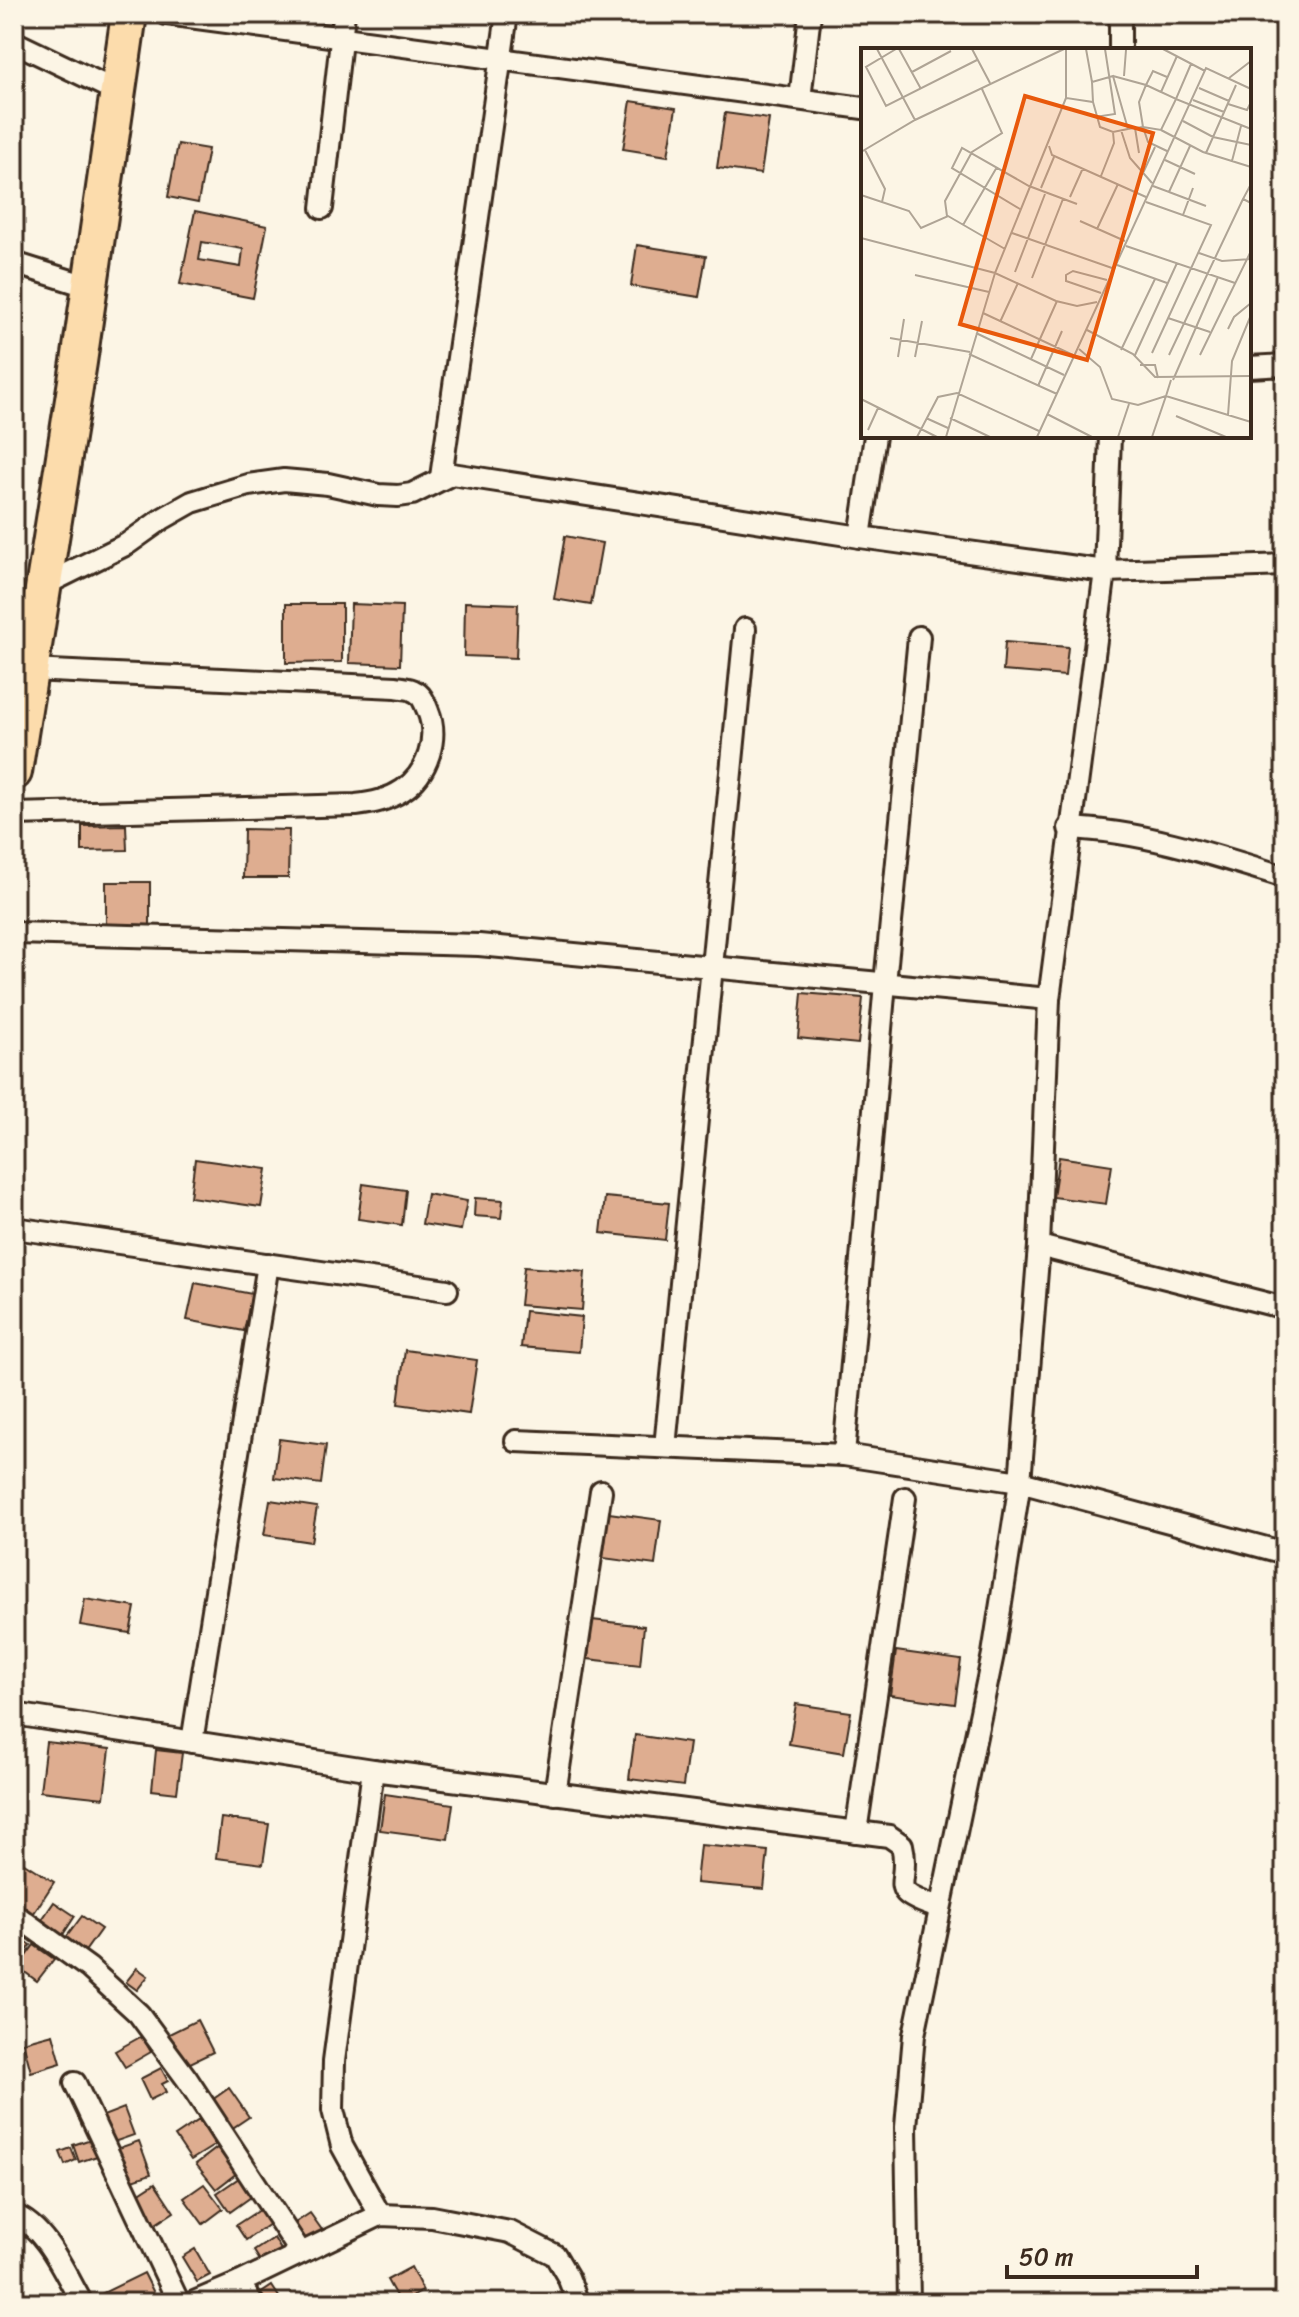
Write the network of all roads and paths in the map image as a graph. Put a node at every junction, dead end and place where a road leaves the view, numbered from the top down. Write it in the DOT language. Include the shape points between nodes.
graph roads {
  1 [pos="129,14"];
  2 [pos="167,14"];
  3 [pos="344,14"];
  4 [pos="507,14"];
  5 [pos="810,14"];
  6 [pos="1120,14"];
  7 [pos="341,37"];
  8 [pos="14,42"];
  9 [pos="1120,48"];
  10 [pos="500,58"];
  11 [pos="118,92"];
  12 [pos="800,99"];
  13 [pos="861,108"];
  14 [pos="322,208"];
  15 [pos="14,263"];
  16 [pos="90,287"];
  17 [pos="1285,365"];
  18 [pos="1251,367"];
  19 [pos="875,438"];
  20 [pos="1110,438"];
  21 [pos="441,477"];
  22 [pos="860,537"];
  23 [pos="1285,565"];
  24 [pos="1105,571"];
  25 [pos="44,585"];
  26 [pos="745,629"];
  27 [pos="919,637"];
  28 [pos="30,670"];
  29 [pos="14,772"];
  30 [pos="14,814"];
  31 [pos="1069,828"];
  32 [pos="1285,877"];
  33 [pos="14,933"];
  34 [pos="710,967"];
  35 [pos="885,983"];
  36 [pos="1049,999"];
  37 [pos="14,1228"];
  38 [pos="1039,1246"];
  39 [pos="268,1264"];
  40 [pos="447,1290"];
  41 [pos="1285,1308"];
  42 [pos="516,1441"];
  43 [pos="665,1447"];
  44 [pos="844,1455"];
  45 [pos="1020,1482"];
  46 [pos="601,1491"];
  47 [pos="905,1498"];
  48 [pos="1285,1553"];
  49 [pos="14,1714"];
  50 [pos="192,1742"];
  51 [pos="373,1770"];
  52 [pos="555,1794"];
  53 [pos="856,1832"];
  54 [pos="939,1908"];
  55 [pos="14,1914"];
  56 [pos="75,2083"];
  57 [pos="14,2215"];
  58 [pos="380,2215"];
  59 [pos="301,2253"];
  60 [pos="239,2283"];
  61 [pos="82,2303"];
  62 [pos="179,2303"];
  63 [pos="192,2303"];
  64 [pos="253,2303"];
  65 [pos="578,2303"];
  66 [pos="909,2303"];
  1 -- 11 [label="highway"];
  2 -- 7 [label="street"];
  3 -- 7 [label="street"];
  4 -- 10 [label="street"];
  5 -- 12 [label="street"];
  6 -- 9 [label="street"];
  7 -- 10 [label="street"];
  7 -- 14 [label="street"];
  8 -- 11 [label="street"];
  10 -- 12 [label="street"];
  10 -- 21 [label="street"];
  11 -- 16 [label="highway"];
  12 -- 13 [label="street"];
  15 -- 16 [label="street"];
  16 -- 25 [label="highway"];
  17 -- 18 [label="street"];
  19 -- 22 [label="street"];
  20 -- 24 [label="street"];
  21 -- 22 [label="street" via="465,474"];
  21 -- 25 [label="street" via="398,496 284,480 248,485 192,502 127,544"];
  22 -- 24 [label="street"];
  23 -- 24 [label="street"];
  24 -- 31 [label="street"];
  25 -- 28 [label="highway"];
  26 -- 34 [label="street"];
  27 -- 35 [label="street"];
  28 -- 29 [label="highway"];
  28 -- 30 [label="street" via="396,687 415,691 424,701 434,741 423,768 406,788 379,802"];
  31 -- 32 [label="street" via="1137,835"];
  31 -- 36 [label="street"];
  33 -- 34 [label="street" via="479,945"];
  34 -- 35 [label="street"];
  34 -- 43 [label="street"];
  35 -- 36 [label="street"];
  35 -- 44 [label="street"];
  36 -- 38 [label="street"];
  37 -- 39 [label="street"];
  38 -- 41 [label="street"];
  38 -- 45 [label="street"];
  39 -- 40 [label="street"];
  39 -- 50 [label="street"];
  42 -- 43 [label="street"];
  43 -- 44 [label="street"];
  44 -- 45 [label="street"];
  45 -- 48 [label="street"];
  45 -- 54 [label="street" via="993,1654"];
  46 -- 52 [label="street"];
  47 -- 53 [label="street"];
  49 -- 50 [label="street"];
  50 -- 51 [label="street"];
  51 -- 52 [label="street"];
  51 -- 58 [label="street" via="334,2061 333,2110 342,2146"];
  52 -- 53 [label="street"];
  53 -- 54 [label="street" via="896,1839 904,1854 902,1887 914,1900"];
  54 -- 66 [label="street" via="914,2035 906,2127"];
  55 -- 59 [label="street" via="89,1968 139,2014"];
  56 -- 62 [label="street"];
  57 -- 61 [label="street" via="43,2238"];
  58 -- 59 [label="street"];
  58 -- 65 [label="street" via="432,2217 510,2232 555,2255"];
  59 -- 60 [label="street"];
  60 -- 63 [label="street"];
  60 -- 64 [label="street"];
}
